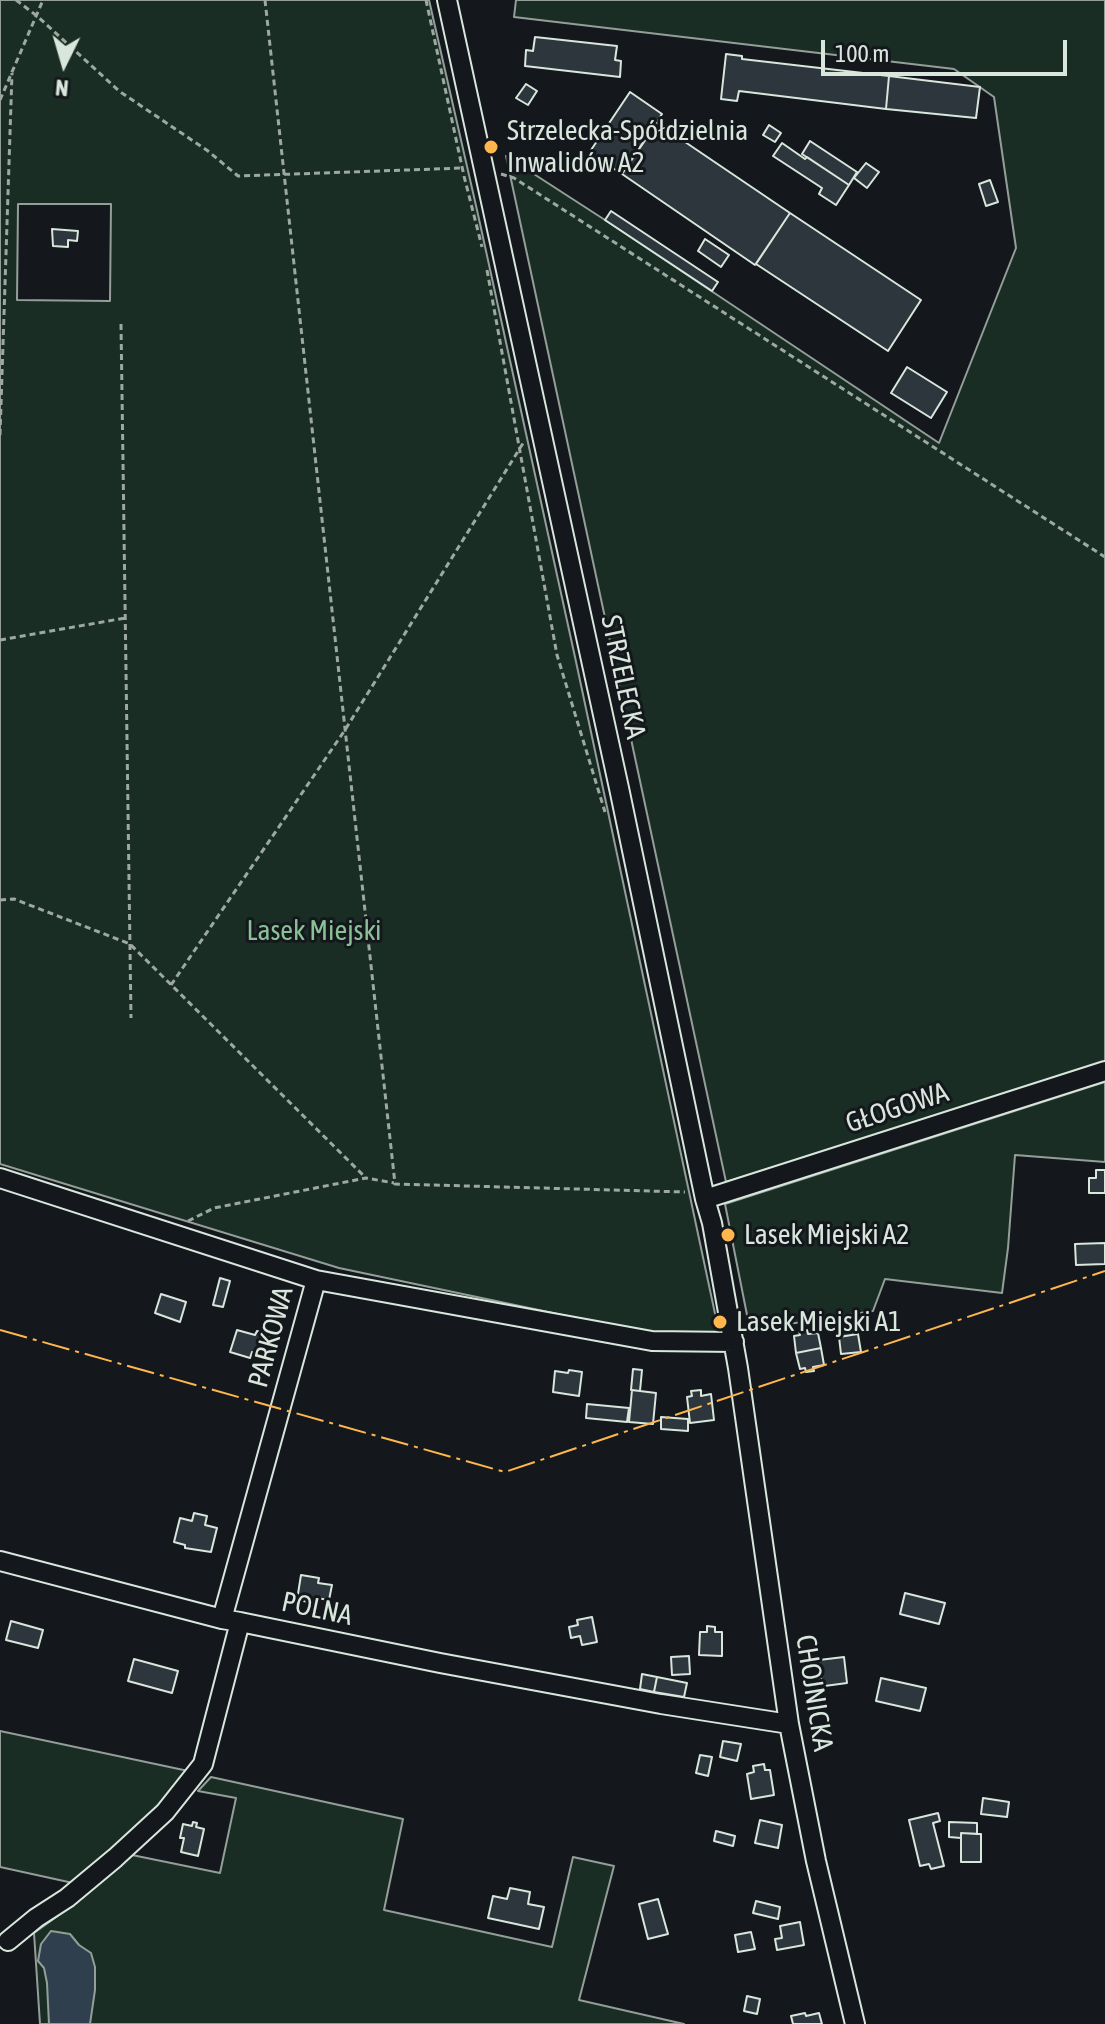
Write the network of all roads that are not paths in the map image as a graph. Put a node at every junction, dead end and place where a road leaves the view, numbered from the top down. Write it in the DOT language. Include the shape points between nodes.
graph roads {
  1 [pos="447,0"];
  2 [pos="1105,1071"];
  3 [pos="0,1178"];
  4 [pos="705,1199"];
  5 [pos="316,1280"];
  6 [pos="734,1342"];
  7 [pos="738,1368"];
  8 [pos="0,1561"];
  9 [pos="231,1620"];
  10 [pos="789,1724"];
  11 [pos="8,1941"];
  12 [pos="855,2024"];
  1 -- 4 [label="street, STRZELECKA"];
  2 -- 4 [label="street, GŁOGOWA"];
  3 -- 5 [label="street, PARKOWA"];
  4 -- 6 [label="street, STRZELECKA"];
  5 -- 6 [label="street" via="652,1341"];
  5 -- 9 [label="street, PARKOWA"];
  6 -- 7 [label="street, STRZELECKA"];
  7 -- 10 [label="street, CHOJNICKA"];
  8 -- 9 [label="street, POLNA"];
  9 -- 10 [label="street, POLNA" via="618,1697"];
  9 -- 11 [label="street, POLNA" via="203,1764 165,1812 125,1849"];
  10 -- 12 [label="street, CHOJNICKA"];
}
